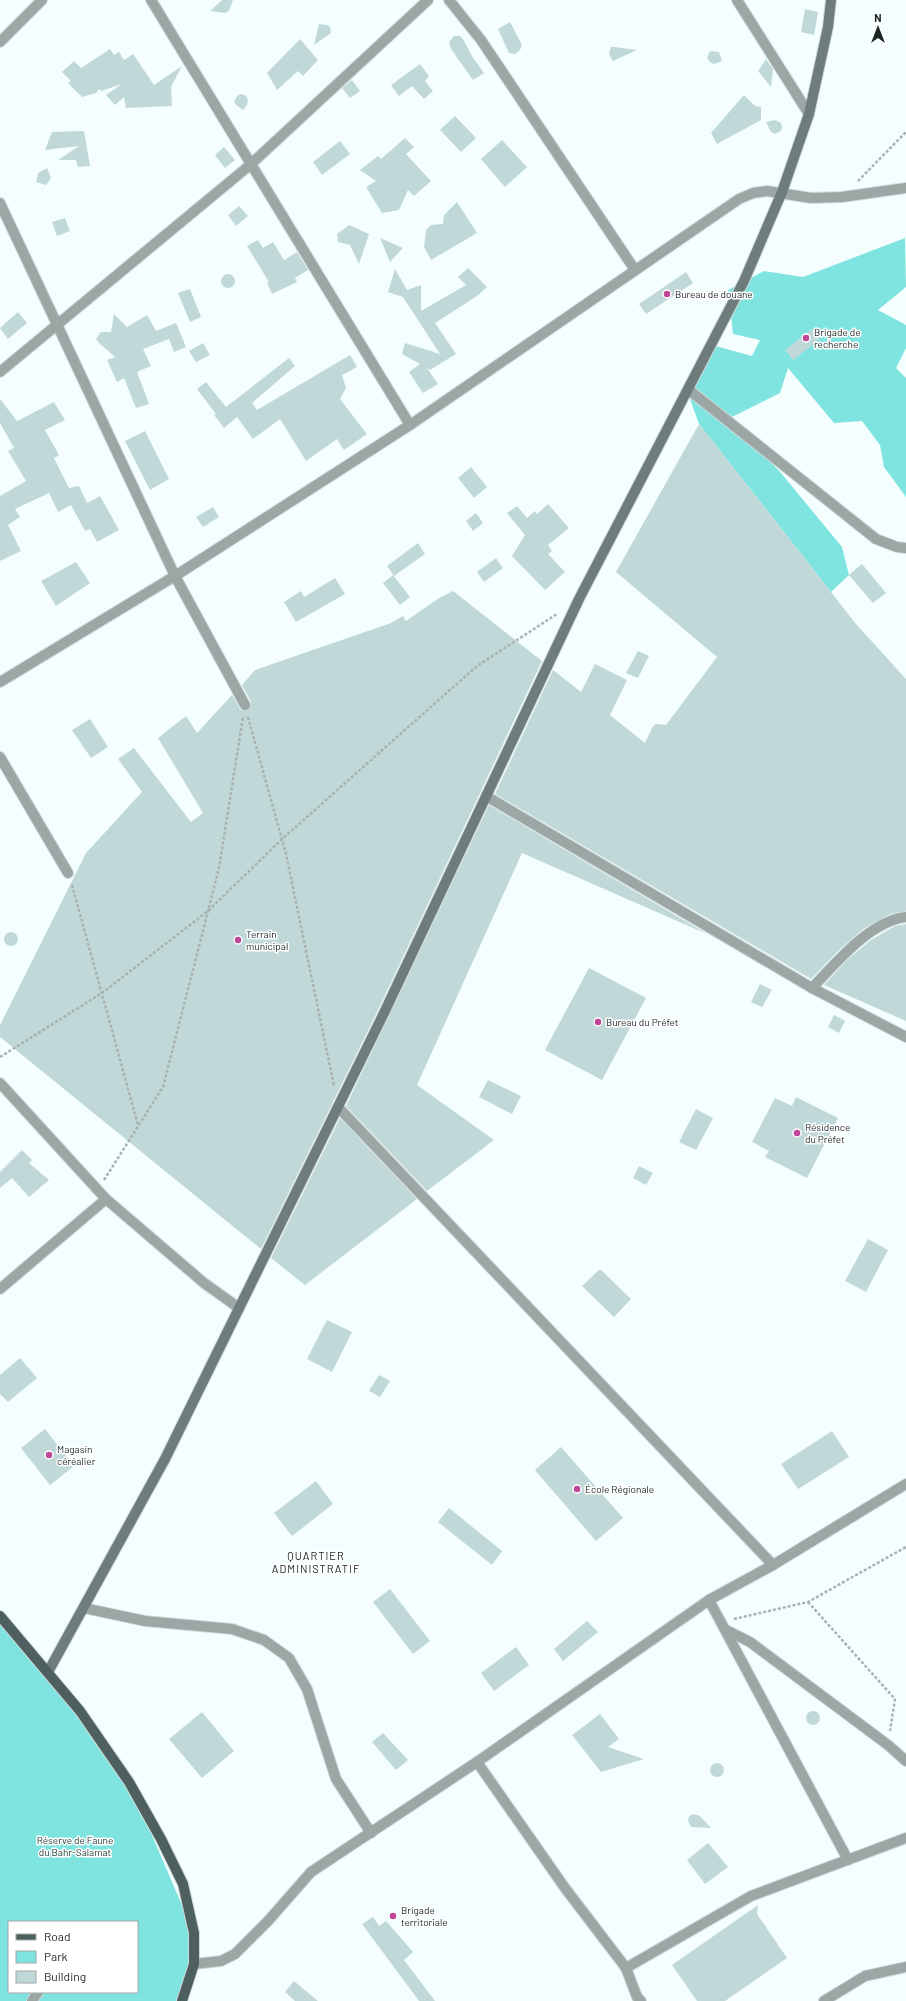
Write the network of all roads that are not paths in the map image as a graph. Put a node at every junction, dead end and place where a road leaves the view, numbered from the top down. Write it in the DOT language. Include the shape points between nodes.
graph roads {
  1 [pos="42,0"];
  2 [pos="151,0"];
  3 [pos="428,0"];
  4 [pos="448,0"];
  5 [pos="737,0"];
  6 [pos="831,0"];
  7 [pos="0,42"];
  8 [pos="809,114"];
  9 [pos="250,165"];
  10 [pos="906,188"];
  11 [pos="782,192"];
  12 [pos="0,203"];
  13 [pos="635,270"];
  14 [pos="57,325"];
  15 [pos="0,372"];
  16 [pos="689,390"];
  17 [pos="410,425"];
  18 [pos="906,548"];
  19 [pos="175,576"];
  20 [pos="0,682"];
  21 [pos="245,705"];
  22 [pos="0,757"];
  23 [pos="486,796"];
  24 [pos="68,872"];
  25 [pos="906,917"];
  26 [pos="812,988"];
  27 [pos="906,1037"];
  28 [pos="0,1083"];
  29 [pos="338,1107"];
  30 [pos="106,1200"];
  31 [pos="0,1289"];
  32 [pos="240,1308"];
  33 [pos="906,1484"];
  34 [pos="774,1565"];
  35 [pos="709,1600"];
  36 [pos="84,1608"];
  37 [pos="0,1616"];
  38 [pos="724,1626"];
  39 [pos="48,1672"];
  40 [pos="906,1761"];
  41 [pos="477,1762"];
  42 [pos="371,1833"];
  43 [pos="906,1838"];
  44 [pos="848,1860"];
  45 [pos="194,1964"];
  46 [pos="906,1966"];
  47 [pos="626,1968"];
  48 [pos="637,2000"];
  49 [pos="182,2001"];
  50 [pos="824,2001"];
  1 -- 7 [label="street"];
  2 -- 9 [label="street"];
  3 -- 9 [label="street"];
  4 -- 13 [label="street" via="481,40"];
  5 -- 8 [label="street"];
  6 -- 8 [label="main road" via="828,27"];
  8 -- 11 [label="main road"];
  9 -- 14 [label="street"];
  9 -- 17 [label="street"];
  10 -- 11 [label="street" via="842,197 811,198"];
  11 -- 13 [label="street" via="754,193 739,199"];
  11 -- 16 [label="main road" via="744,281"];
  12 -- 14 [label="street"];
  13 -- 17 [label="street"];
  14 -- 15 [label="street"];
  14 -- 19 [label="street"];
  16 -- 18 [label="street" via="876,539"];
  16 -- 23 [label="main road" via="579,599"];
  17 -- 19 [label="street"];
  19 -- 20 [label="street"];
  19 -- 21 [label="street"];
  22 -- 24 [label="street"];
  23 -- 26 [label="street"];
  23 -- 29 [label="main road"];
  25 -- 26 [label="street" via="876,928 853,945"];
  26 -- 27 [label="street"];
  28 -- 30 [label="street"];
  29 -- 32 [label="main road"];
  29 -- 34 [label="street"];
  30 -- 31 [label="street"];
  30 -- 32 [label="street" via="204,1283"];
  32 -- 36 [label="main road" via="165,1460"];
  33 -- 34 [label="street"];
  34 -- 35 [label="street"];
  35 -- 38 [label="street"];
  35 -- 41 [label="street"];
  36 -- 39 [label="main road"];
  36 -- 42 [label="street" via="145,1621 232,1629 264,1640 289,1658 307,1689 336,1779"];
  37 -- 39 [label="main road"];
  38 -- 40 [label="street" via="750,1642"];
  38 -- 44 [label="street"];
  39 -- 45 [label="main road" via="80,1711 129,1782 161,1839 183,1884 194,1933"];
  41 -- 42 [label="street"];
  41 -- 47 [label="street" via="565,1888"];
  42 -- 45 [label="street" via="311,1872 235,1954 221,1961"];
  43 -- 44 [label="street"];
  44 -- 47 [label="street" via="751,1896"];
  45 -- 49 [label="main road"];
  46 -- 50 [label="street" via="865,1976"];
  47 -- 48 [label="street"];
}
